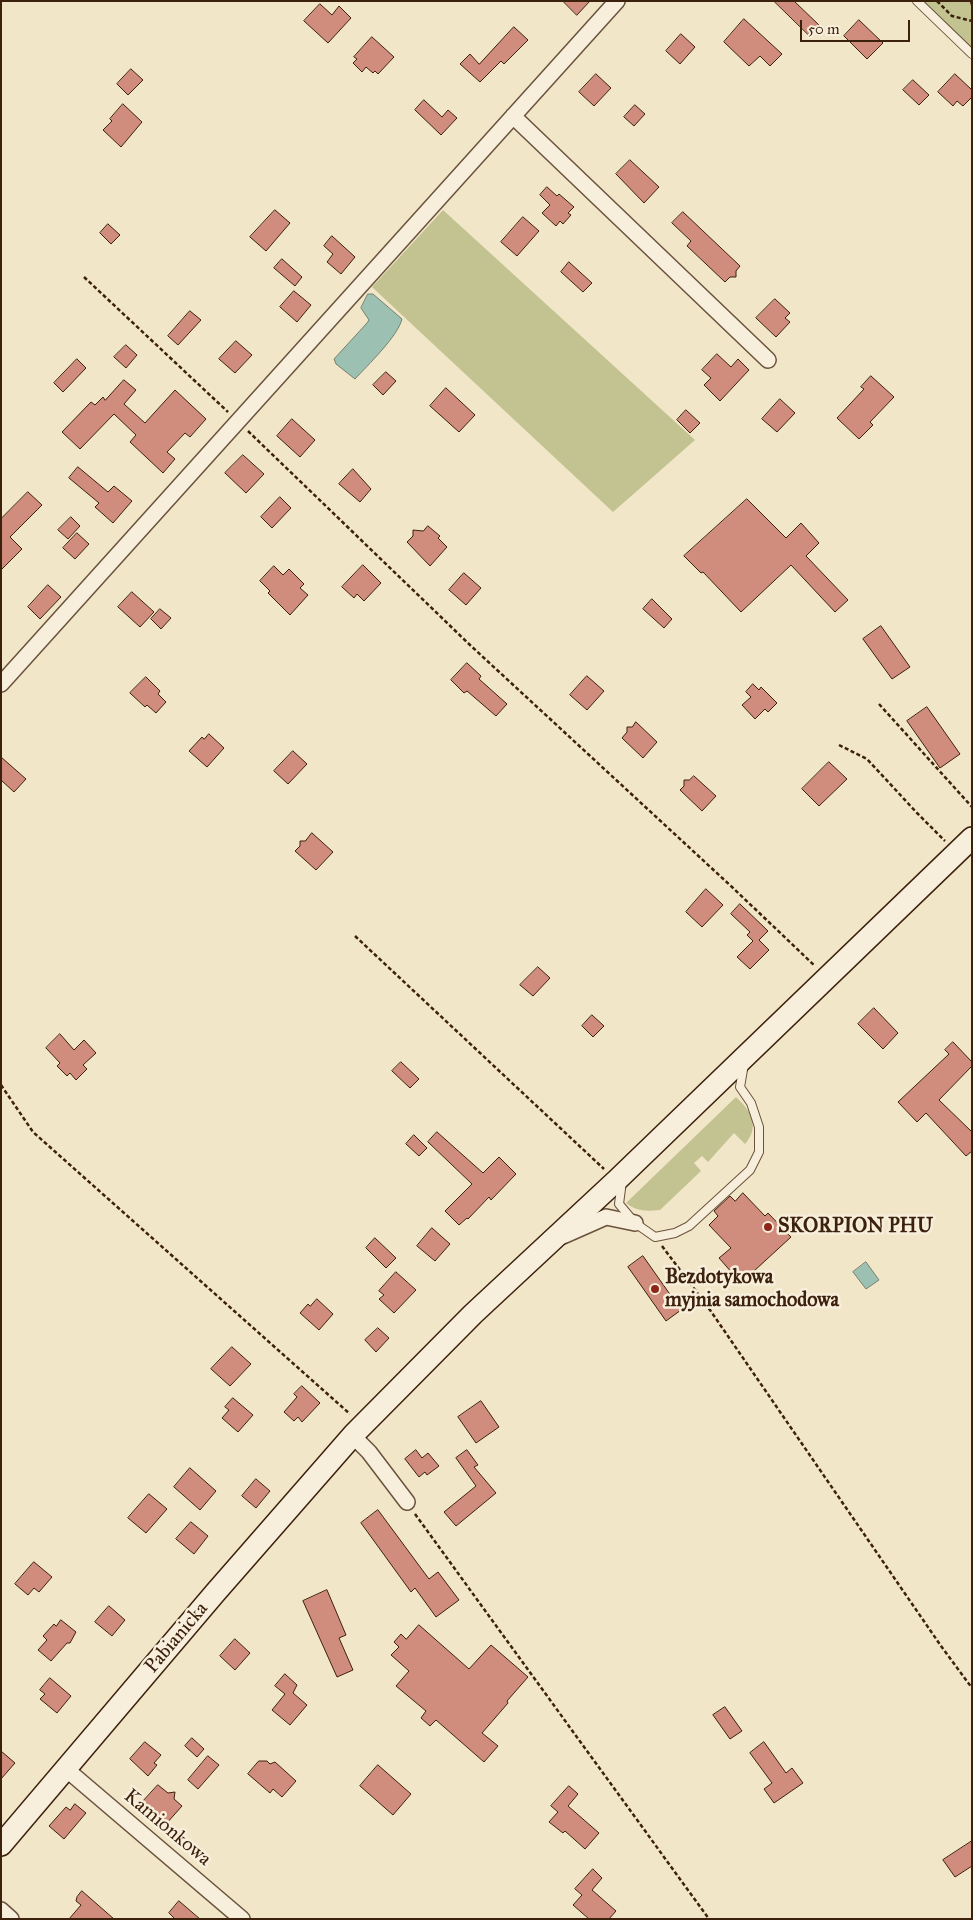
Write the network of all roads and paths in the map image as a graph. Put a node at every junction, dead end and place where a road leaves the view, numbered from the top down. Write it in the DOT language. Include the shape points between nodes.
graph roads {
  1 [pos="617,1"];
  2 [pos="917,1"];
  3 [pos="937,1"];
  4 [pos="972,21"];
  5 [pos="972,54"];
  6 [pos="513,116"];
  7 [pos="84,277"];
  8 [pos="768,360"];
  9 [pos="238,422"];
  10 [pos="1,684"];
  11 [pos="879,704"];
  12 [pos="839,745"];
  13 [pos="972,807"];
  14 [pos="964,845"];
  15 [pos="355,936"];
  16 [pos="827,977"];
  17 [pos="1,1085"];
  18 [pos="728,1086"];
  19 [pos="620,1177"];
  20 [pos="635,1224"];
  21 [pos="655,1236"];
  22 [pos="552,1241"];
  23 [pos="356,1432"];
  24 [pos="407,1502"];
  25 [pos="972,1688"];
  26 [pos="66,1769"];
  27 [pos="1,1844"];
  28 [pos="1,1910"];
  29 [pos="11,1919"];
  30 [pos="242,1919"];
  31 [pos="709,1919"];
  1 -- 6 [label="street"];
  2 -- 5 [label="lane"];
  3 -- 4 [label="path" via="952,16"];
  6 -- 8 [label="street"];
  6 -- 9 [label="street"];
  7 -- 9 [label="path"];
  9 -- 10 [label="street"];
  9 -- 16 [label="path" via="470,645"];
  11 -- 13 [label="path"];
  12 -- 14 [label="path" via="867,759 917,813"];
  14 -- 16 [label="main road, Pabianicka"];
  15 -- 19 [label="path"];
  16 -- 18 [label="main road, Pabianicka" via="746,1055"];
  17 -- 23 [label="path" via="33,1132"];
  18 -- 19 [label="main road, Pabianicka"];
  18 -- 21 [label="lane" via="751,1103 758,1127 759,1152 750,1170 689,1226"];
  19 -- 20 [label="lane" via="619,1204"];
  19 -- 22 [label="main road, Pabianicka"];
  20 -- 21 [label="lane"];
  20 -- 22 [label="street" via="606,1217"];
  21 -- 25 [label="path" via="710,1310"];
  22 -- 23 [label="main road, Pabianicka" via="473,1314"];
  23 -- 24 [label="street"];
  23 -- 26 [label="main road, Pabianicka"];
  24 -- 31 [label="path"];
  26 -- 27 [label="main road, Pabianicka"];
  26 -- 30 [label="street, Kamionkowa"];
  28 -- 29 [label="street"];
}
